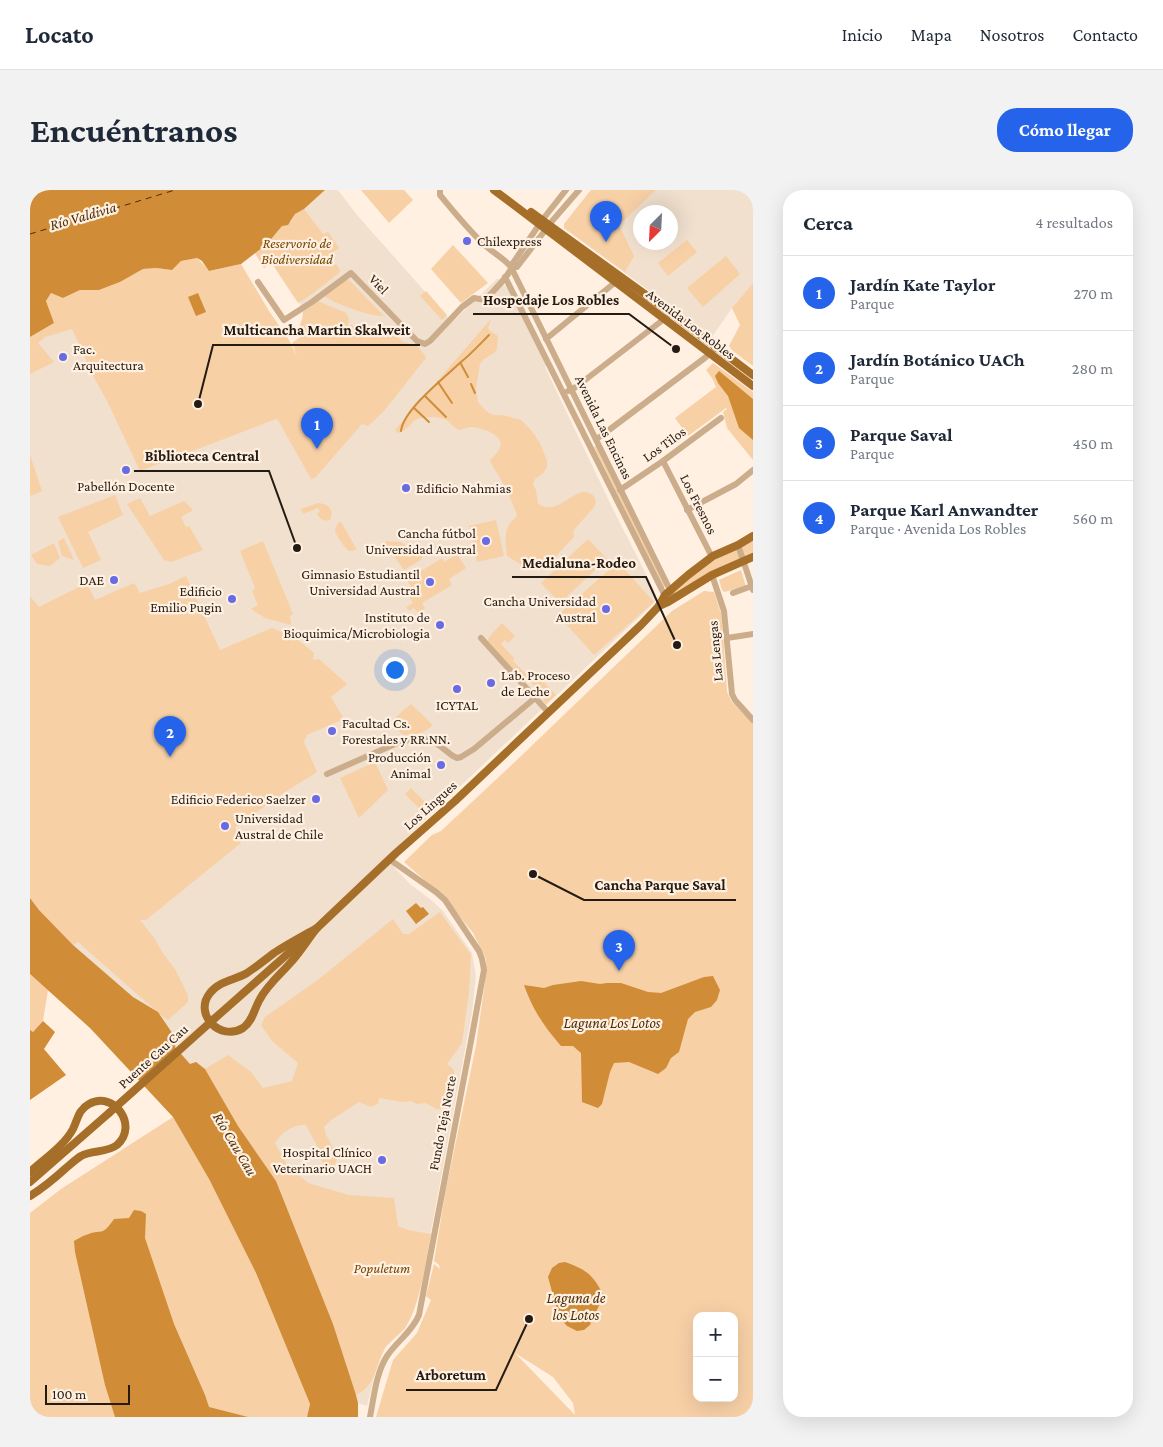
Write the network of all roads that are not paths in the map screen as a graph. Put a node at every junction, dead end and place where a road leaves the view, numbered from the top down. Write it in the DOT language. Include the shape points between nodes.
graph roads {
  1 [pos="494,190"];
  2 [pos="501,190"];
  3 [pos="566,190"];
  4 [pos="578,190"];
  5 [pos="440,193"];
  6 [pos="540,223"];
  7 [pos="548,228"];
  8 [pos="512,267"];
  9 [pos="505,277"];
  10 [pos="618,280"];
  11 [pos="258,282"];
  12 [pos="671,313"];
  13 [pos="664,320"];
  14 [pos="546,339"];
  15 [pos="716,347"];
  16 [pos="710,354"];
  17 [pos="753,375"];
  18 [pos="753,386"];
  19 [pos="571,389"];
  20 [pos="564,394"];
  21 [pos="721,418"];
  22 [pos="596,439"];
  23 [pos="663,462"];
  24 [pos="753,470"];
  25 [pos="620,489"];
  26 [pos="613,491"];
  27 [pos="687,510"];
  28 [pos="753,536"];
  29 [pos="738,545"];
  30 [pos="712,557"];
  31 [pos="753,557"];
  32 [pos="744,561"];
  33 [pos="712,575"];
  34 [pos="752,588"];
  35 [pos="733,593"];
  36 [pos="670,594"];
  37 [pos="753,634"];
  38 [pos="481,638"];
  39 [pos="727,638"];
  40 [pos="535,698"];
  41 [pos="548,712"];
  42 [pos="753,720"];
  43 [pos="326,774"];
  44 [pos="389,859"];
  45 [pos="317,928"];
  46 [pos="214,1019"];
  47 [pos="30,1172"];
  48 [pos="30,1182"];
  49 [pos="30,1196"];
  50 [pos="370,1417"];
  1 -- 6 [label="main road, Avenida Los Robles"];
  2 -- 6 [label="main road, Avenida Los Robles"];
  3 -- 6 [label="street"];
  4 -- 7 [label="street"];
  5 -- 8 [label="street" via="482,242"];
  6 -- 7 [label="main road, Avenida Los Robles"];
  6 -- 8 [label="street"];
  7 -- 8 [label="street" via="518,267"];
  7 -- 10 [label="main road, Avenida Los Robles"];
  8 -- 9 [label="street"];
  8 -- 14 [label="street, Avenida Las Encinas"];
  9 -- 11 [label="street, Viel" via="485,300 474,298 468,302 425,344 417,341 351,273 284,320"];
  9 -- 20 [label="street, Avenida Las Encinas"];
  10 -- 12 [label="main road, Avenida Los Robles"];
  10 -- 13 [label="main road, Avenida Los Robles"];
  10 -- 14 [label="street"];
  12 -- 13 [label="street"];
  12 -- 15 [label="main road, Avenida Los Robles"];
  13 -- 16 [label="main road, Avenida Los Robles"];
  13 -- 19 [label="street"];
  14 -- 19 [label="street, Avenida Las Encinas"];
  15 -- 16 [label="street"];
  15 -- 17 [label="main road, Avenida Los Robles"];
  16 -- 18 [label="main road, Avenida Los Robles"];
  16 -- 22 [label="street"];
  19 -- 20 [label="street"];
  19 -- 22 [label="street, Avenida Las Encinas"];
  20 -- 26 [label="street, Avenida Las Encinas"];
  21 -- 23 [label="street, Los Tilos"];
  22 -- 25 [label="street, Avenida Las Encinas"];
  23 -- 25 [label="street, Los Tilos"];
  23 -- 27 [label="street, Los Fresnos"];
  24 -- 27 [label="street" via="736,484"];
  25 -- 26 [label="street, Los Tilos"];
  25 -- 36 [label="street, Avenida Las Encinas"];
  26 -- 36 [label="street, Avenida Las Encinas"];
  27 -- 30 [label="street, Los Fresnos"];
  28 -- 29 [label="main road, Los Lingues"];
  29 -- 30 [label="main road, Los Lingues"];
  29 -- 32 [label="street"];
  30 -- 36 [label="main road, Los Lingues" via="688,574"];
  31 -- 32 [label="main road, Los Lingues"];
  32 -- 33 [label="main road, Los Lingues"];
  32 -- 34 [label="street"];
  33 -- 36 [label="main road, Los Lingues"];
  33 -- 39 [label="street, Las Lengas" via="724,611"];
  34 -- 35 [label="street"];
  36 -- 41 [label="main road, Los Lingues"];
  37 -- 39 [label="street"];
  38 -- 40 [label="street"];
  39 -- 42 [label="street, Las Lengas" via="732,694"];
  40 -- 41 [label="street"];
  40 -- 43 [label="street" via="461,757 453,756 429,739 401,741"];
  41 -- 44 [label="main road, Los Lingues"];
  44 -- 45 [label="main road, Los Lingues"];
  44 -- 50 [label="street, Fundo Teja Norte" via="445,900 478,951 484,970 419,1315 383,1364"];
  45 -- 45 [label="main road" via="248,973 212,990 205,1005 211,1024 230,1032 245,1026 268,986"];
  45 -- 46 [label="main road, Los Lingues"];
  46 -- 48 [label="main road, Puente Cau Cau, bridge"];
  47 -- 49 [label="main road" via="64,1141 79,1113 89,1104 105,1101 117,1107 122,1114 125,1130 116,1145 81,1156"];
}
